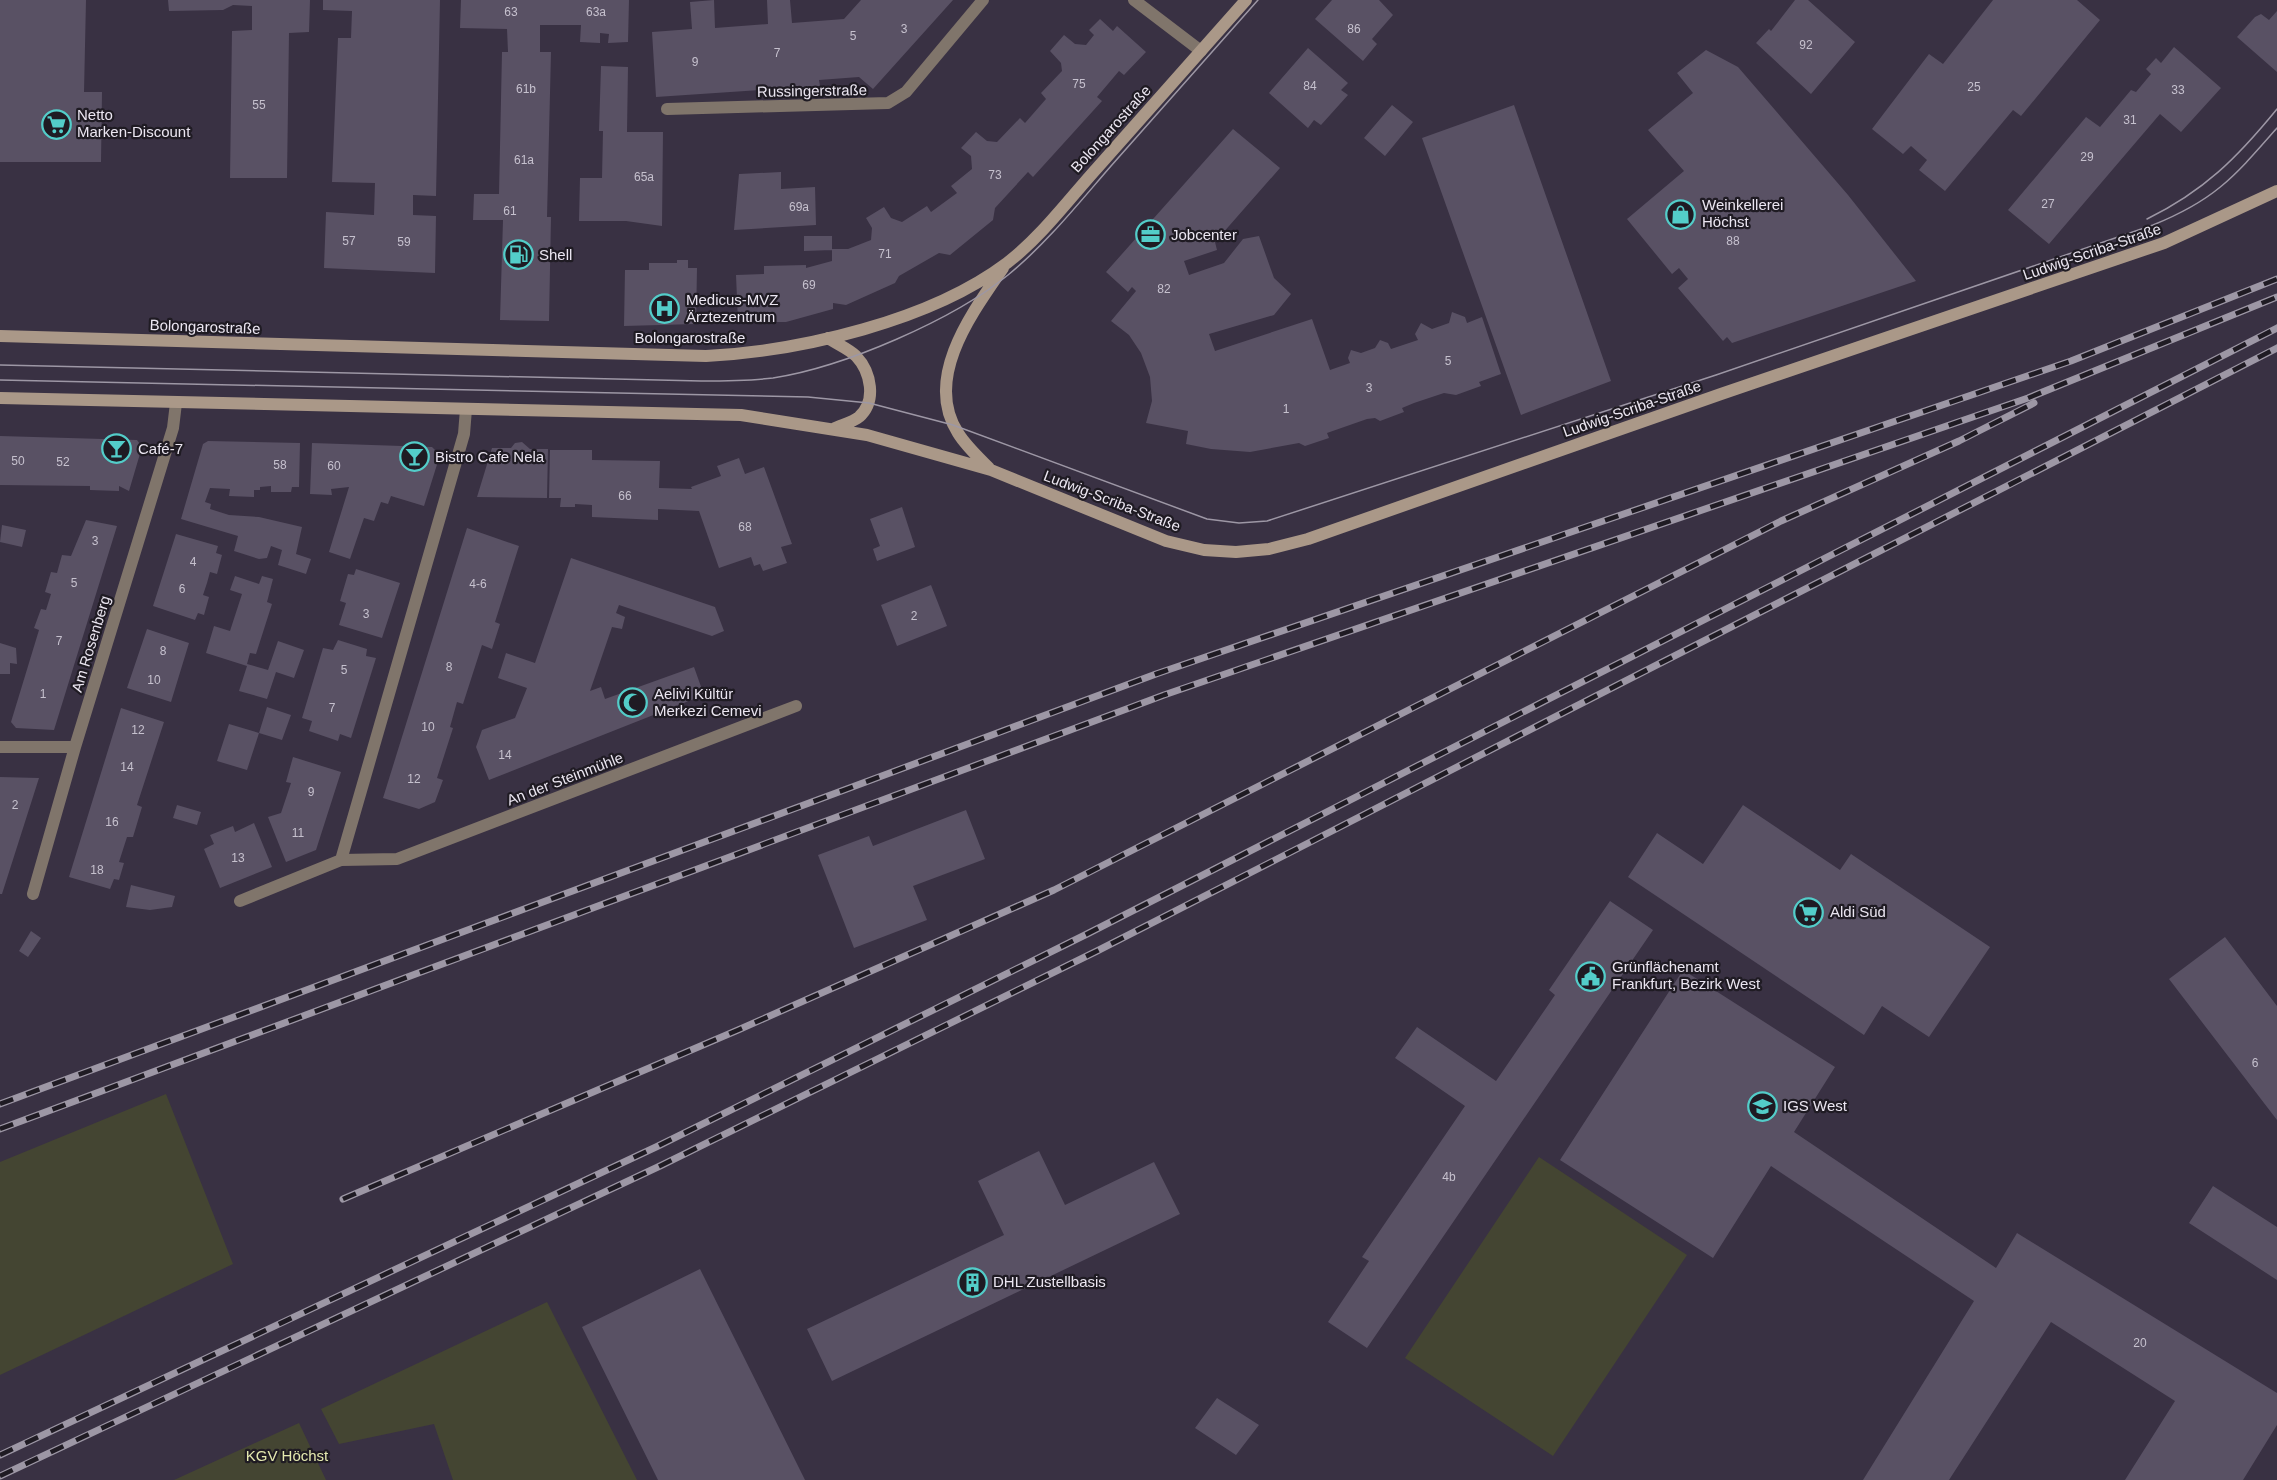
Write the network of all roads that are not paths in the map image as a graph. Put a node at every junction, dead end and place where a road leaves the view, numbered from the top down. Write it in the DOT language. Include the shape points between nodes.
graph roads {
  1 [pos="983,0"];
  2 [pos="1134,0"];
  3 [pos="1246,0"];
  4 [pos="1201,51"];
  5 [pos="667,109"];
  6 [pos="2277,191"];
  7 [pos="1007,262"];
  8 [pos="0,336"];
  9 [pos="828,338"];
  10 [pos="0,398"];
  11 [pos="176,403"];
  12 [pos="466,409"];
  13 [pos="833,429"];
  14 [pos="992,470"];
  15 [pos="796,706"];
  16 [pos="0,747"];
  17 [pos="75,747"];
  18 [pos="341,860"];
  19 [pos="33,894"];
  20 [pos="240,901"];
  1 -- 5 [label="street, Russingerstraße" via="906,92 888,103"];
  2 -- 4 [label="street"];
  3 -- 4 [label="main road, Bolongarostraße"];
  4 -- 7 [label="main road, Bolongarostraße" via="1051,220"];
  6 -- 14 [label="main road, Ludwig-Scriba-Straße" via="2164,243 1308,539 1269,549 1204,550 1166,541"];
  7 -- 9 [label="main road, Bolongarostraße" via="970,287 930,305"];
  7 -- 14 [label="main road" via="962,336 945,383 953,425"];
  8 -- 9 [label="main road, Bolongarostraße" via="706,356 748,354"];
  9 -- 13 [label="main road" via="855,355 864,366 871,391 869,403 859,417"];
  10 -- 11 [label="main road"];
  11 -- 12 [label="main road"];
  11 -- 17 [label="street, Am Rosenberg" via="173,428"];
  12 -- 13 [label="main road" via="741,415"];
  12 -- 18 [label="street" via="464,434"];
  13 -- 14 [label="main road"];
  15 -- 18 [label="street, An der Steinmühle" via="397,859"];
  16 -- 17 [label="street"];
  17 -- 19 [label="street, Am Rosenberg"];
  18 -- 20 [label="street, An der Steinmühle"];
}
